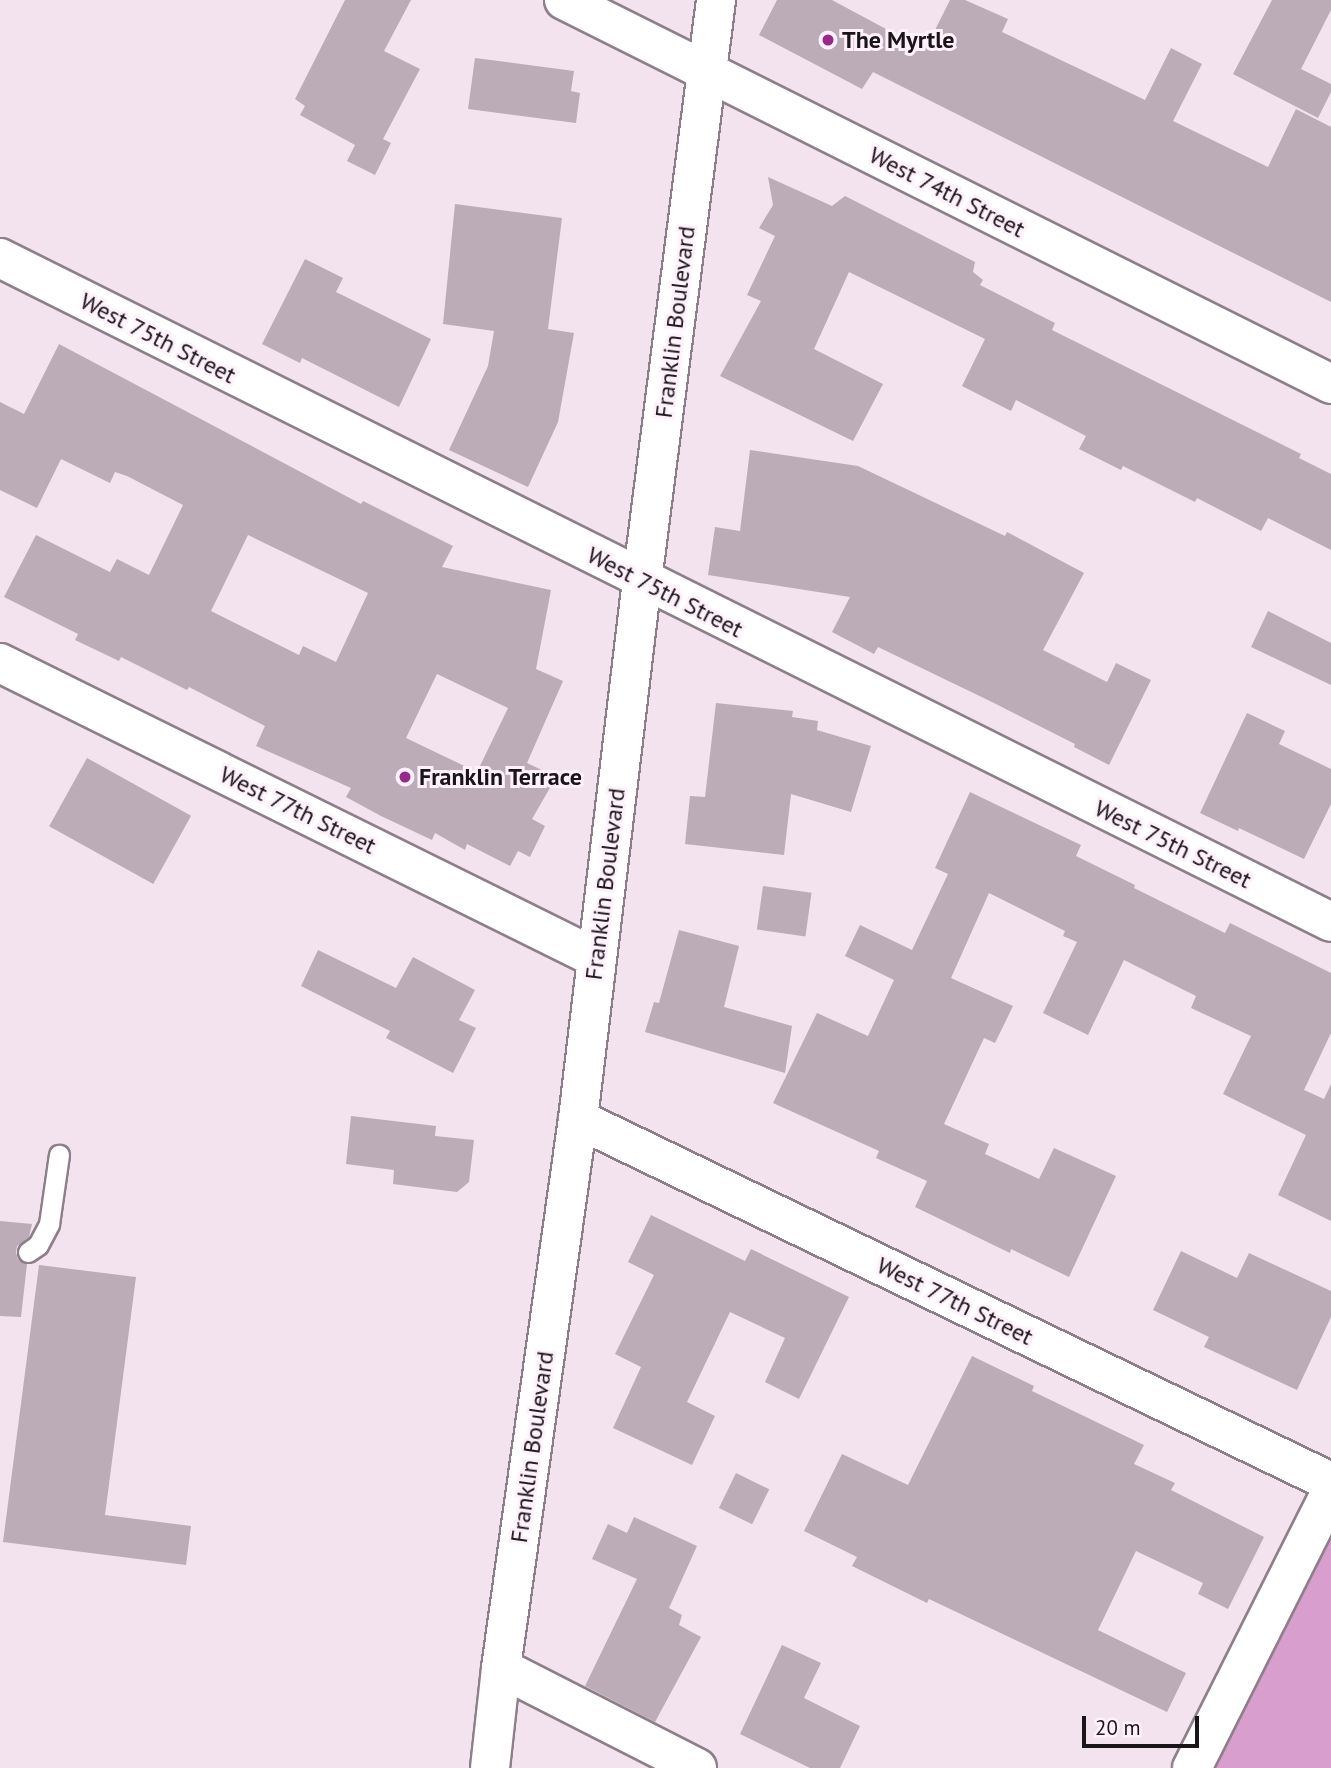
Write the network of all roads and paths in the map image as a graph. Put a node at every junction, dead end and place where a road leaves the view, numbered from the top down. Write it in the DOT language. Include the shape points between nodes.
graph roads {
  1 [pos="564,0"];
  2 [pos="716,0"];
  3 [pos="707,72"];
  4 [pos="0,258"];
  5 [pos="1331,384"];
  6 [pos="642,581"];
  7 [pos="0,663"];
  8 [pos="1331,922"];
  9 [pos="596,958"];
  10 [pos="578,1119"];
  11 [pos="59,1155"];
  12 [pos="28,1252"];
  13 [pos="1331,1482"];
  14 [pos="1331,1492"];
  15 [pos="501,1668"];
  16 [pos="490,1768"];
  17 [pos="697,1768"];
  18 [pos="1192,1768"];
  1 -- 3 [label="street, West 74th Street"];
  2 -- 3 [label="street, Franklin Boulevard"];
  3 -- 5 [label="street, West 74th Street"];
  3 -- 6 [label="street, Franklin Boulevard"];
  4 -- 6 [label="street, West 75th Street"];
  6 -- 8 [label="street, West 75th Street"];
  6 -- 9 [label="street, Franklin Boulevard"];
  7 -- 9 [label="street, West 77th Street"];
  9 -- 10 [label="street, Franklin Boulevard"];
  10 -- 13 [label="street, West 77th Street"];
  10 -- 15 [label="street, Franklin Boulevard"];
  11 -- 12 [label="lane" via="49,1224 38,1245"];
  14 -- 18 [label="street"];
  15 -- 16 [label="street, Franklin Boulevard"];
  15 -- 17 [label="street"];
}
